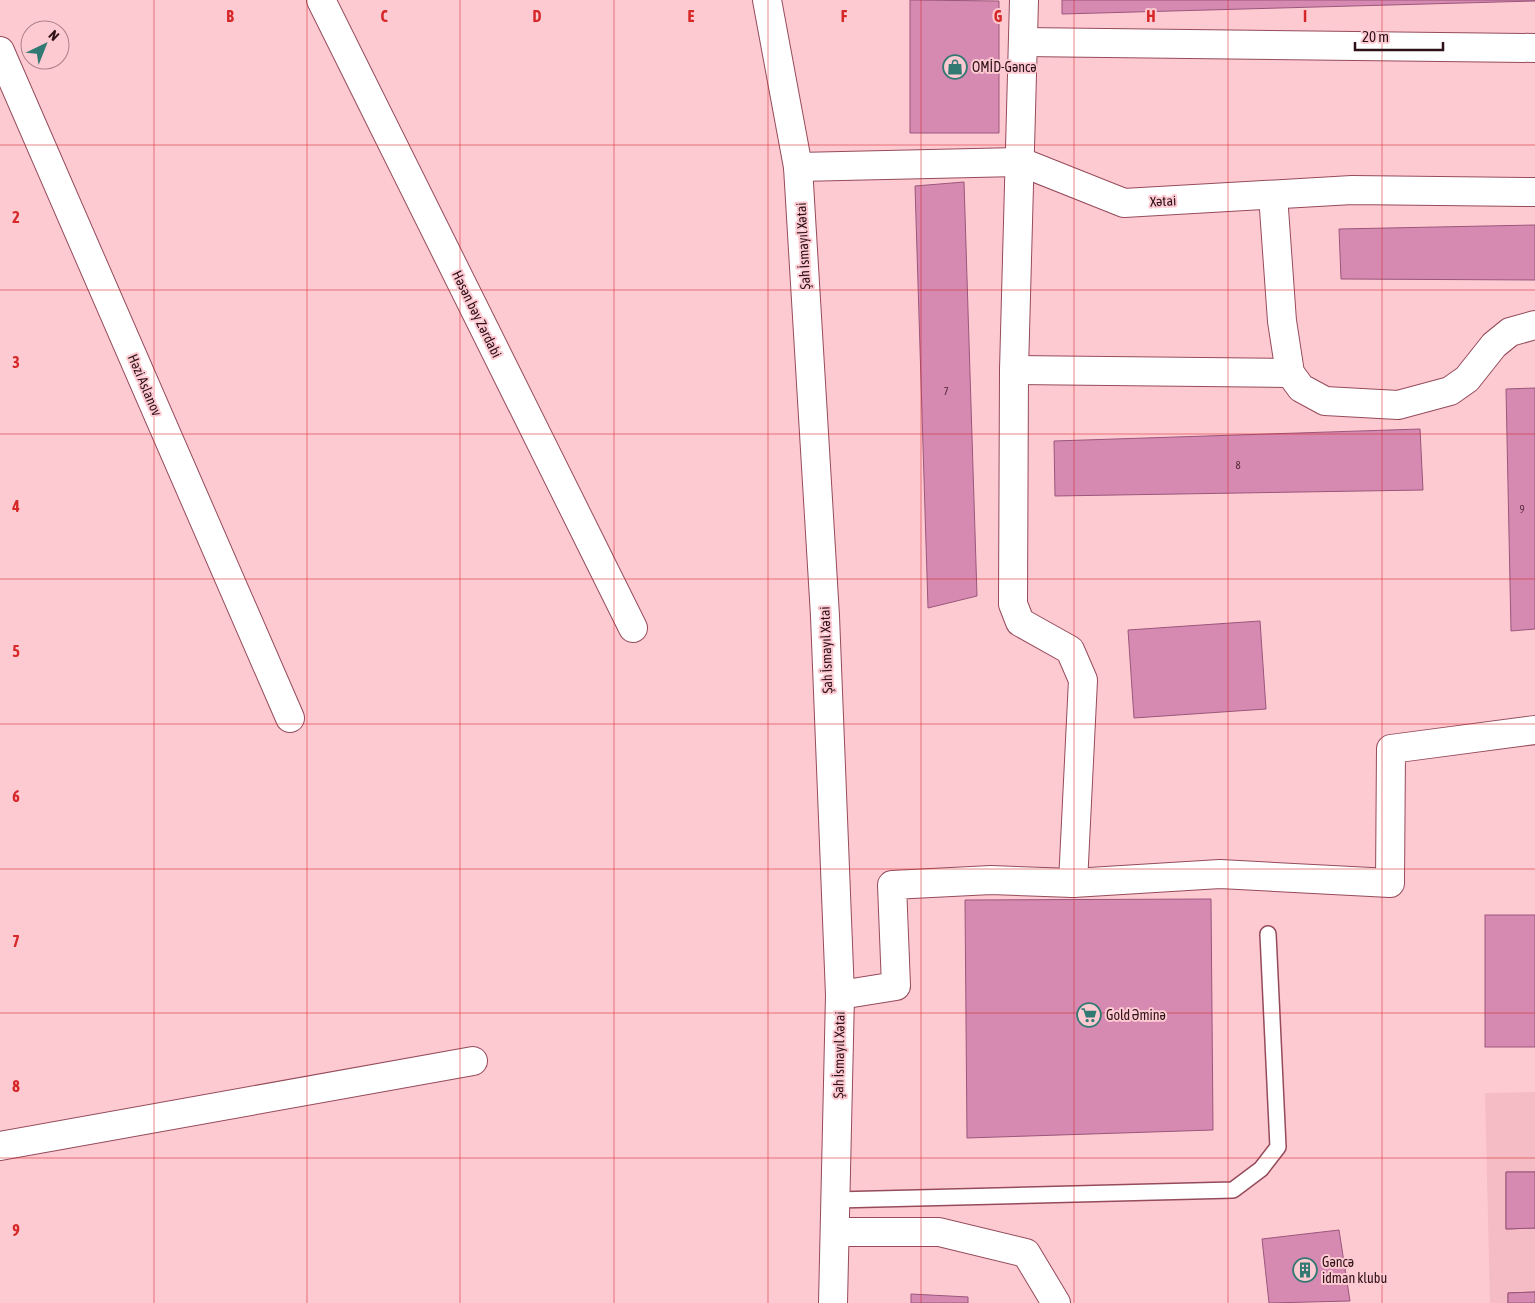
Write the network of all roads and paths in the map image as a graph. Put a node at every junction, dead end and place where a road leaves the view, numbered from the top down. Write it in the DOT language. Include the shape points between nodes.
graph roads {
  1 [pos="321,0"];
  2 [pos="767,0"];
  3 [pos="1024,0"];
  4 [pos="1023,42"];
  5 [pos="1535,48"];
  6 [pos="0,51"];
  7 [pos="1021,162"];
  8 [pos="798,166"];
  9 [pos="1535,192"];
  10 [pos="1273,195"];
  11 [pos="1535,325"];
  12 [pos="1014,370"];
  13 [pos="1290,373"];
  14 [pos="632,628"];
  15 [pos="290,718"];
  16 [pos="1535,730"];
  17 [pos="1073,883"];
  18 [pos="1268,934"];
  19 [pos="840,995"];
  20 [pos="472,1061"];
  21 [pos="0,1146"];
  22 [pos="836,1200"];
  23 [pos="835,1232"];
  24 [pos="834,1303"];
  25 [pos="1056,1303"];
  1 -- 14 [label="street, Həsən bəy Zərdabi"];
  2 -- 8 [label="street, Şah İsmayıl Xətai"];
  3 -- 4 [label="street"];
  4 -- 5 [label="street"];
  4 -- 7 [label="street"];
  6 -- 15 [label="street, Həzi Aslanov"];
  7 -- 8 [label="street, Xətai"];
  7 -- 10 [label="street, Xətai" via="1124,203"];
  7 -- 12 [label="street"];
  8 -- 19 [label="street, Şah İsmayıl Xətai" via="825,616"];
  9 -- 10 [label="street, Xətai" via="1352,190"];
  10 -- 13 [label="street" via="1282,322"];
  11 -- 13 [label="street" via="1510,332 1494,345 1467,379 1450,391 1398,404 1325,401 1301,388"];
  12 -- 13 [label="street"];
  12 -- 17 [label="street" via="1013,604 1020,622 1070,650 1083,680"];
  16 -- 17 [label="street" via="1391,750 1390,883 1220,874"];
  17 -- 19 [label="street" via="991,880 892,885 896,986"];
  18 -- 22 [label="lane" via="1278,1147 1261,1169 1233,1190"];
  19 -- 22 [label="street, Şah İsmayıl Xətai"];
  20 -- 21 [label="street"];
  22 -- 23 [label="street, Şah İsmayıl Xətai"];
  23 -- 24 [label="street, Şah İsmayıl Xətai"];
  23 -- 25 [label="street" via="939,1232 1026,1252"];
}
